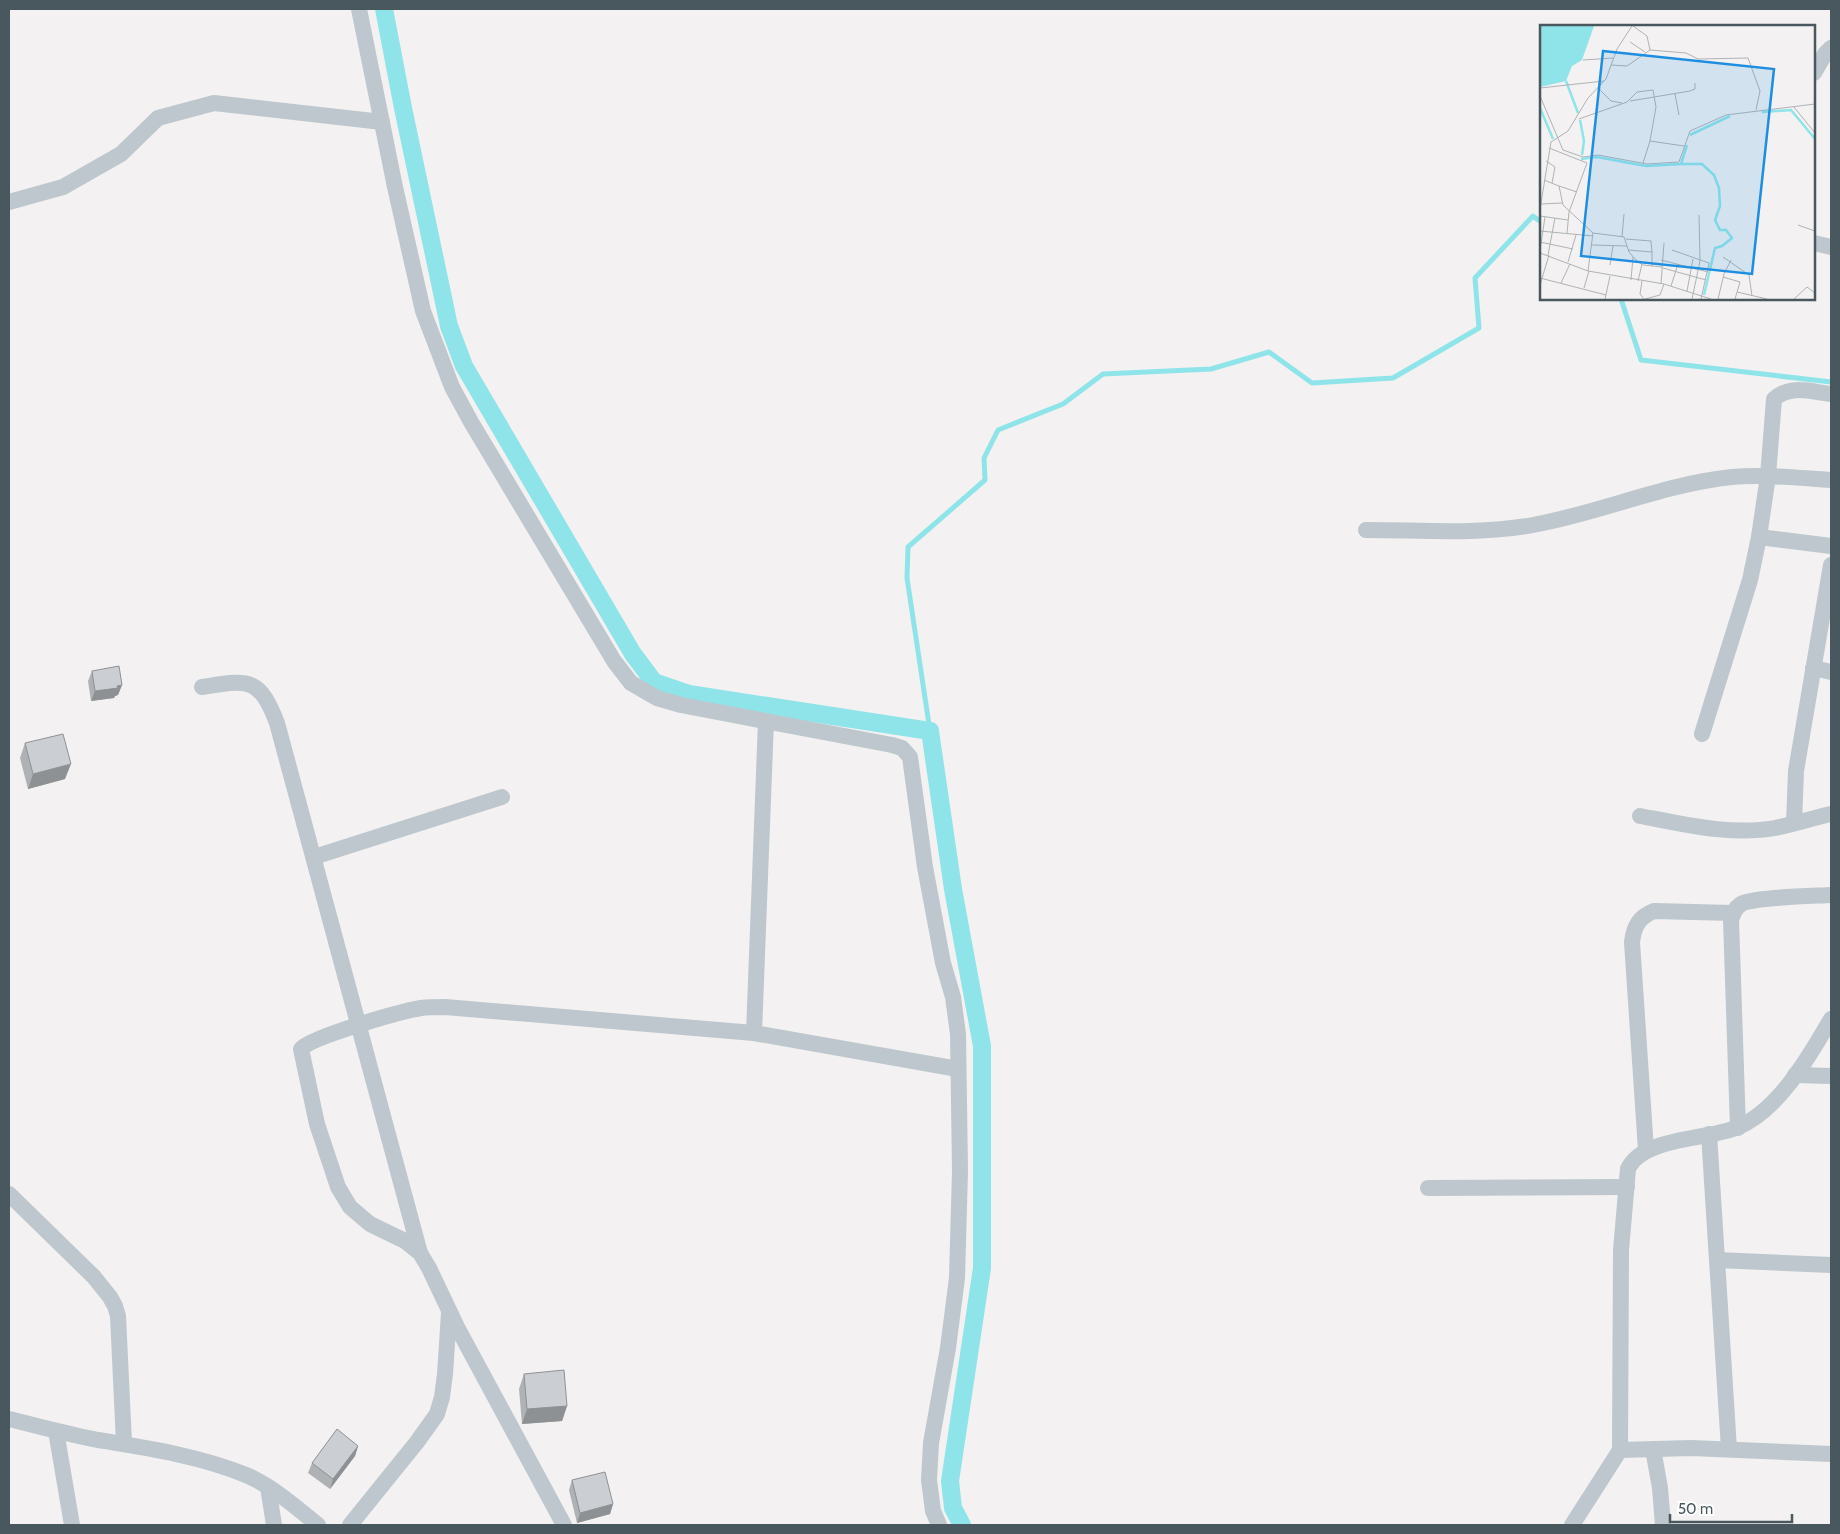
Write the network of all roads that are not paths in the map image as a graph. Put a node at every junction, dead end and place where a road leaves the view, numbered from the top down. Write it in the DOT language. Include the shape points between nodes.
graph roads {
  1 [pos="359,9"];
  2 [pos="1831,48"];
  3 [pos="1815,71"];
  4 [pos="382,122"];
  5 [pos="9,202"];
  6 [pos="1815,243"];
  7 [pos="1831,247"];
  8 [pos="1831,394"];
  9 [pos="1768,476"];
  10 [pos="1831,480"];
  11 [pos="1366,530"];
  12 [pos="1759,537"];
  13 [pos="1831,546"];
  14 [pos="1831,565"];
  15 [pos="1813,668"];
  16 [pos="1831,672"];
  17 [pos="202,687"];
  18 [pos="766,721"];
  19 [pos="1702,734"];
  20 [pos="502,797"];
  21 [pos="1831,814"];
  22 [pos="1640,816"];
  23 [pos="1794,823"];
  24 [pos="314,857"];
  25 [pos="1831,895"];
  26 [pos="1733,913"];
  27 [pos="1831,1019"];
  28 [pos="360,1026"];
  29 [pos="754,1033"];
  30 [pos="958,1069"];
  31 [pos="1796,1075"];
  32 [pos="1831,1076"];
  33 [pos="1738,1128"];
  34 [pos="1709,1134"];
  35 [pos="1646,1150"];
  36 [pos="1627,1187"];
  37 [pos="1428,1188"];
  38 [pos="9,1194"];
  39 [pos="420,1253"];
  40 [pos="1717,1260"];
  41 [pos="1831,1265"];
  42 [pos="449,1312"];
  43 [pos="9,1419"];
  44 [pos="56,1431"];
  45 [pos="124,1443"];
  46 [pos="1652,1449"];
  47 [pos="1620,1450"];
  48 [pos="1730,1450"];
  49 [pos="1831,1454"];
  50 [pos="268,1487"];
  51 [pos="72,1525"];
  52 [pos="274,1525"];
  53 [pos="318,1525"];
  54 [pos="350,1525"];
  55 [pos="564,1525"];
  56 [pos="939,1525"];
  57 [pos="1572,1525"];
  58 [pos="1663,1525"];
  1 -- 4 [label="street"];
  2 -- 3 [label="street"];
  4 -- 5 [label="street" via="214,103 158,118 121,154 63,188"];
  4 -- 18 [label="street" via="422,311 452,387 614,661 631,683 657,698"];
  6 -- 7 [label="street"];
  8 -- 9 [label="street" via="1786,391 1774,399"];
  9 -- 10 [label="street"];
  9 -- 11 [label="street" via="1733,477 1638,496 1531,526 1493,530"];
  9 -- 12 [label="street"];
  12 -- 13 [label="street"];
  12 -- 19 [label="street" via="1740,617"];
  14 -- 15 [label="street"];
  15 -- 16 [label="street"];
  15 -- 23 [label="street" via="1796,771"];
  17 -- 24 [label="street" via="227,683 252,685 269,702"];
  18 -- 29 [label="street"];
  18 -- 30 [label="street" via="892,745 902,748 910,757 924,868 953,997"];
  20 -- 24 [label="street"];
  21 -- 23 [label="street"];
  22 -- 23 [label="street" via="1696,827 1746,831"];
  24 -- 28 [label="street"];
  25 -- 26 [label="street" via="1748,901"];
  26 -- 33 [label="street"];
  26 -- 35 [label="street" via="1654,911 1646,914 1635,926 1632,942"];
  27 -- 31 [label="street"];
  28 -- 29 [label="street" via="401,1012 445,1007"];
  28 -- 39 [label="street"];
  28 -- 39 [label="street" via="315,1040 301,1049 317,1124 338,1188 350,1207 370,1224 405,1241"];
  29 -- 30 [label="street"];
  30 -- 56 [label="street" via="957,1278 930,1443 929,1480 933,1511"];
  31 -- 32 [label="street"];
  31 -- 33 [label="street" via="1760,1113"];
  33 -- 34 [label="street"];
  34 -- 35 [label="street"];
  34 -- 40 [label="street"];
  35 -- 36 [label="street" via="1631,1162"];
  36 -- 37 [label="street"];
  36 -- 47 [label="street" via="1621,1250"];
  38 -- 45 [label="street" via="94,1277 116,1306"];
  39 -- 42 [label="street"];
  40 -- 41 [label="street"];
  40 -- 48 [label="street"];
  42 -- 54 [label="street" via="445,1374 437,1414"];
  42 -- 55 [label="street"];
  43 -- 44 [label="street"];
  44 -- 45 [label="street"];
  44 -- 51 [label="street"];
  45 -- 50 [label="street" via="218,1466"];
  46 -- 47 [label="street"];
  46 -- 48 [label="street"];
  46 -- 58 [label="street"];
  47 -- 57 [label="street"];
  48 -- 49 [label="street"];
  50 -- 52 [label="street"];
  50 -- 53 [label="street"];
}
